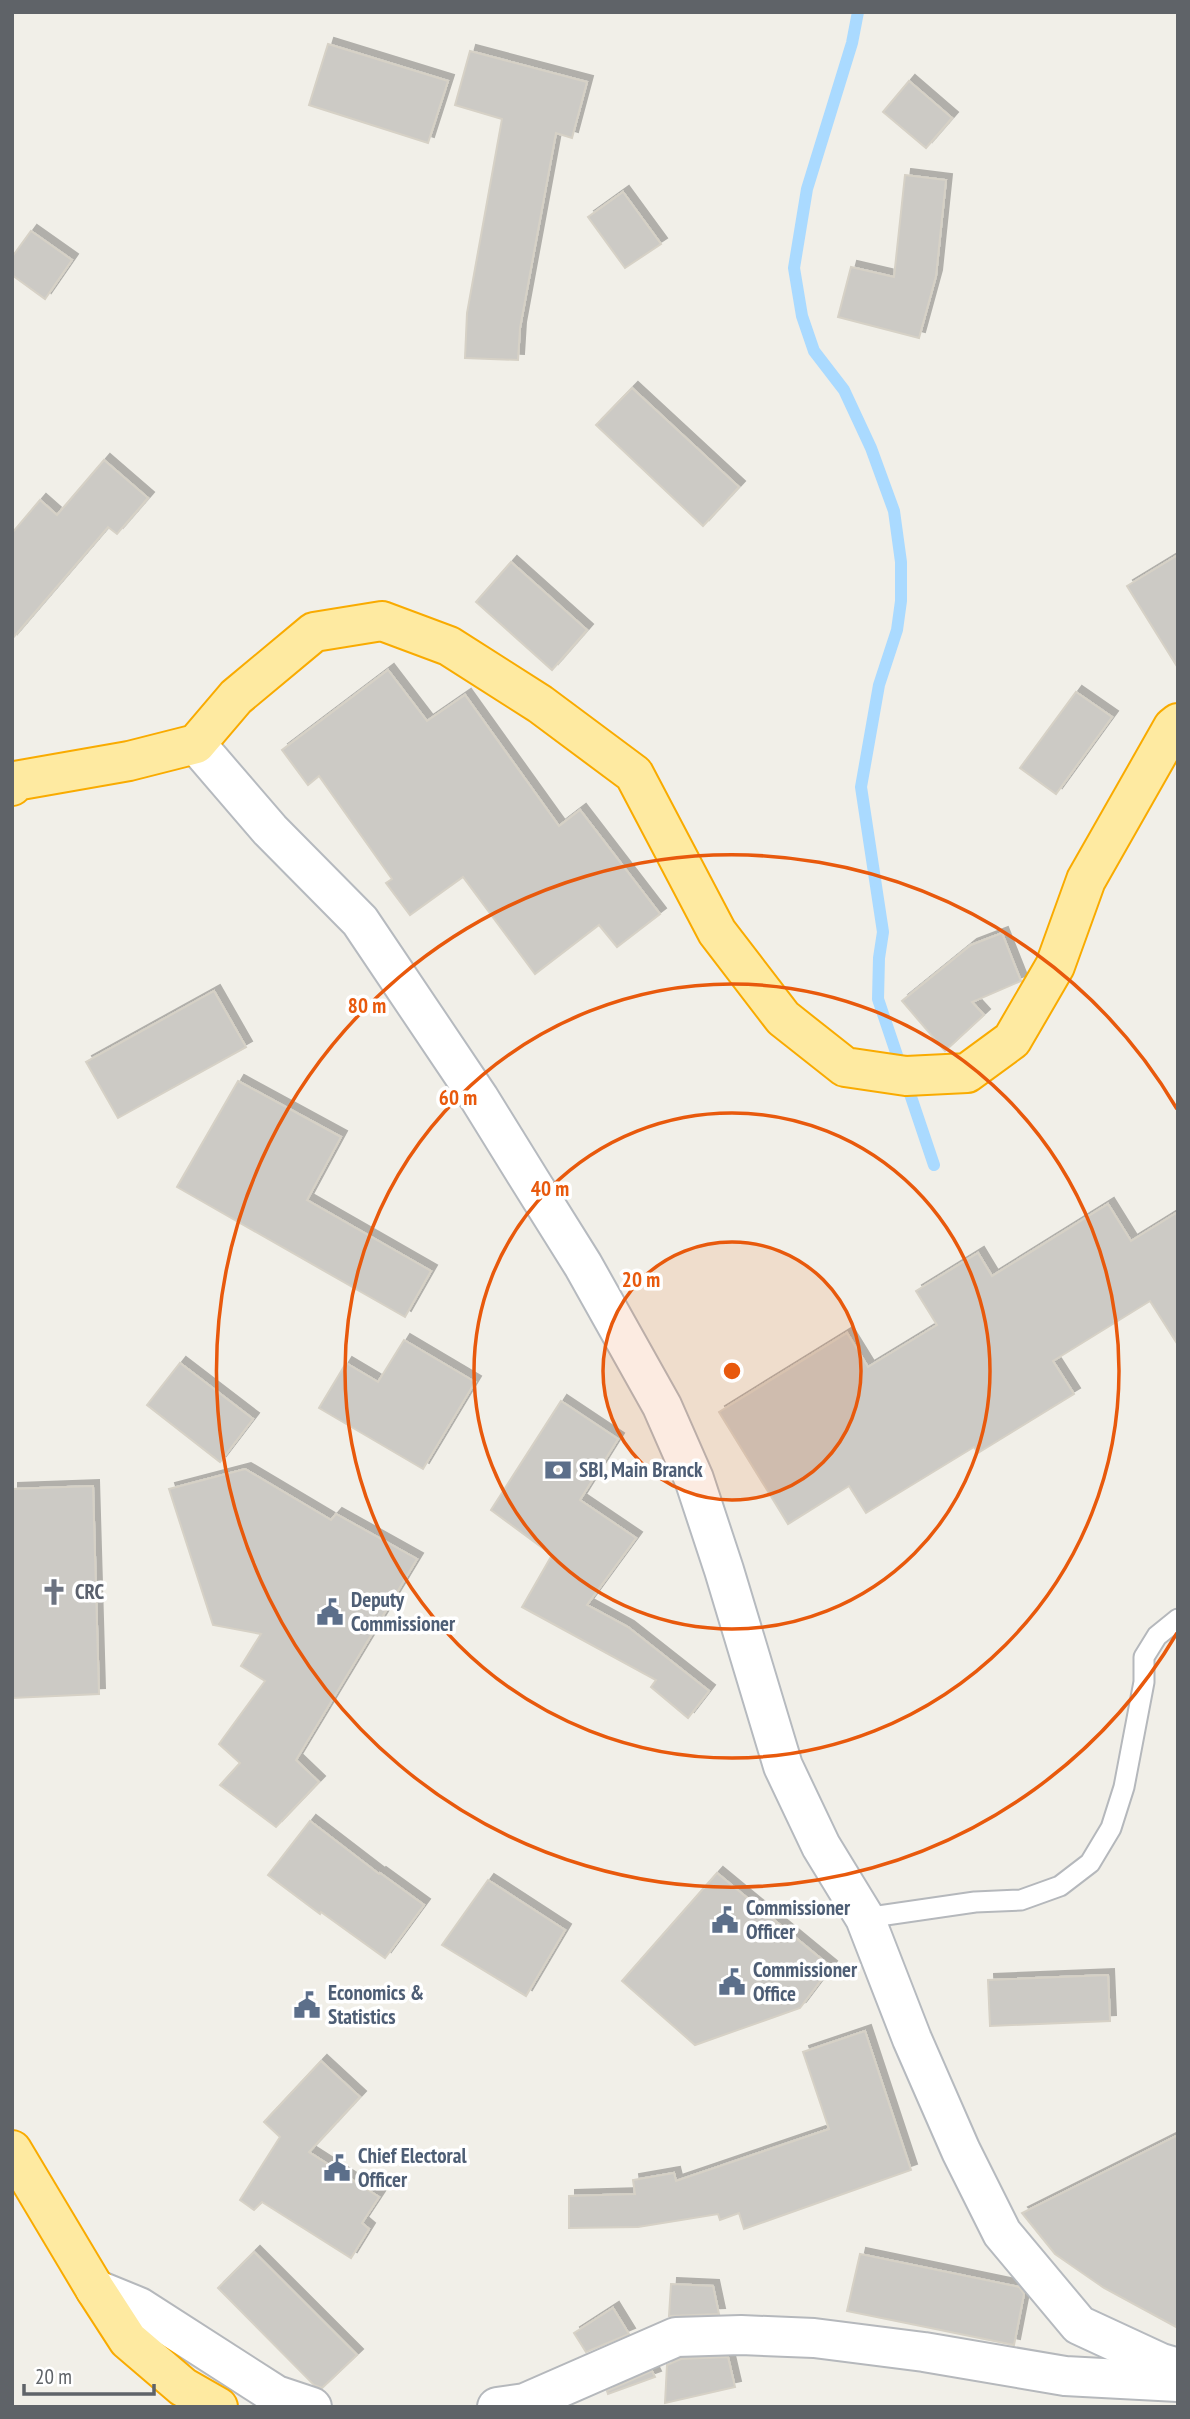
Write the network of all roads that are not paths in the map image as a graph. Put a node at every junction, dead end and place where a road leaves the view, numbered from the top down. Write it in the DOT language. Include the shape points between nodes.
graph roads {
  1 [pos="1178,723"];
  2 [pos="196,744"];
  3 [pos="13,782"];
  4 [pos="1178,1619"];
  5 [pos="865,1918"];
  6 [pos="12,2150"];
  7 [pos="95,2289"];
  8 [pos="1178,2368"];
  9 [pos="1178,2382"];
  10 [pos="218,2407"];
  11 [pos="312,2407"];
  12 [pos="497,2407"];
  1 -- 2 [label="highway" via="1086,880 1055,966 1012,1040 967,1073 906,1076 845,1067 783,1018 717,932 634,774 540,704 449,646 382,621 314,632 236,697"];
  2 -- 3 [label="highway"];
  2 -- 5 [label="main road" via="270,831 360,921 479,1097 583,1265 662,1406 694,1479 783,1766 821,1846"];
  4 -- 5 [label="lane" via="1157,1636 1144,1657 1144,1682 1124,1787 1111,1828 1090,1863 1060,1886 1021,1900"];
  5 -- 8 [label="main road" via="912,2039 1002,2233 1079,2325"];
  6 -- 7 [label="highway"];
  7 -- 10 [label="highway" via="128,2340 183,2388"];
  7 -- 11 [label="main road" via="139,2307 276,2395"];
  9 -- 12 [label="main road" via="1065,2376 814,2338 676,2337 525,2403"];
}
